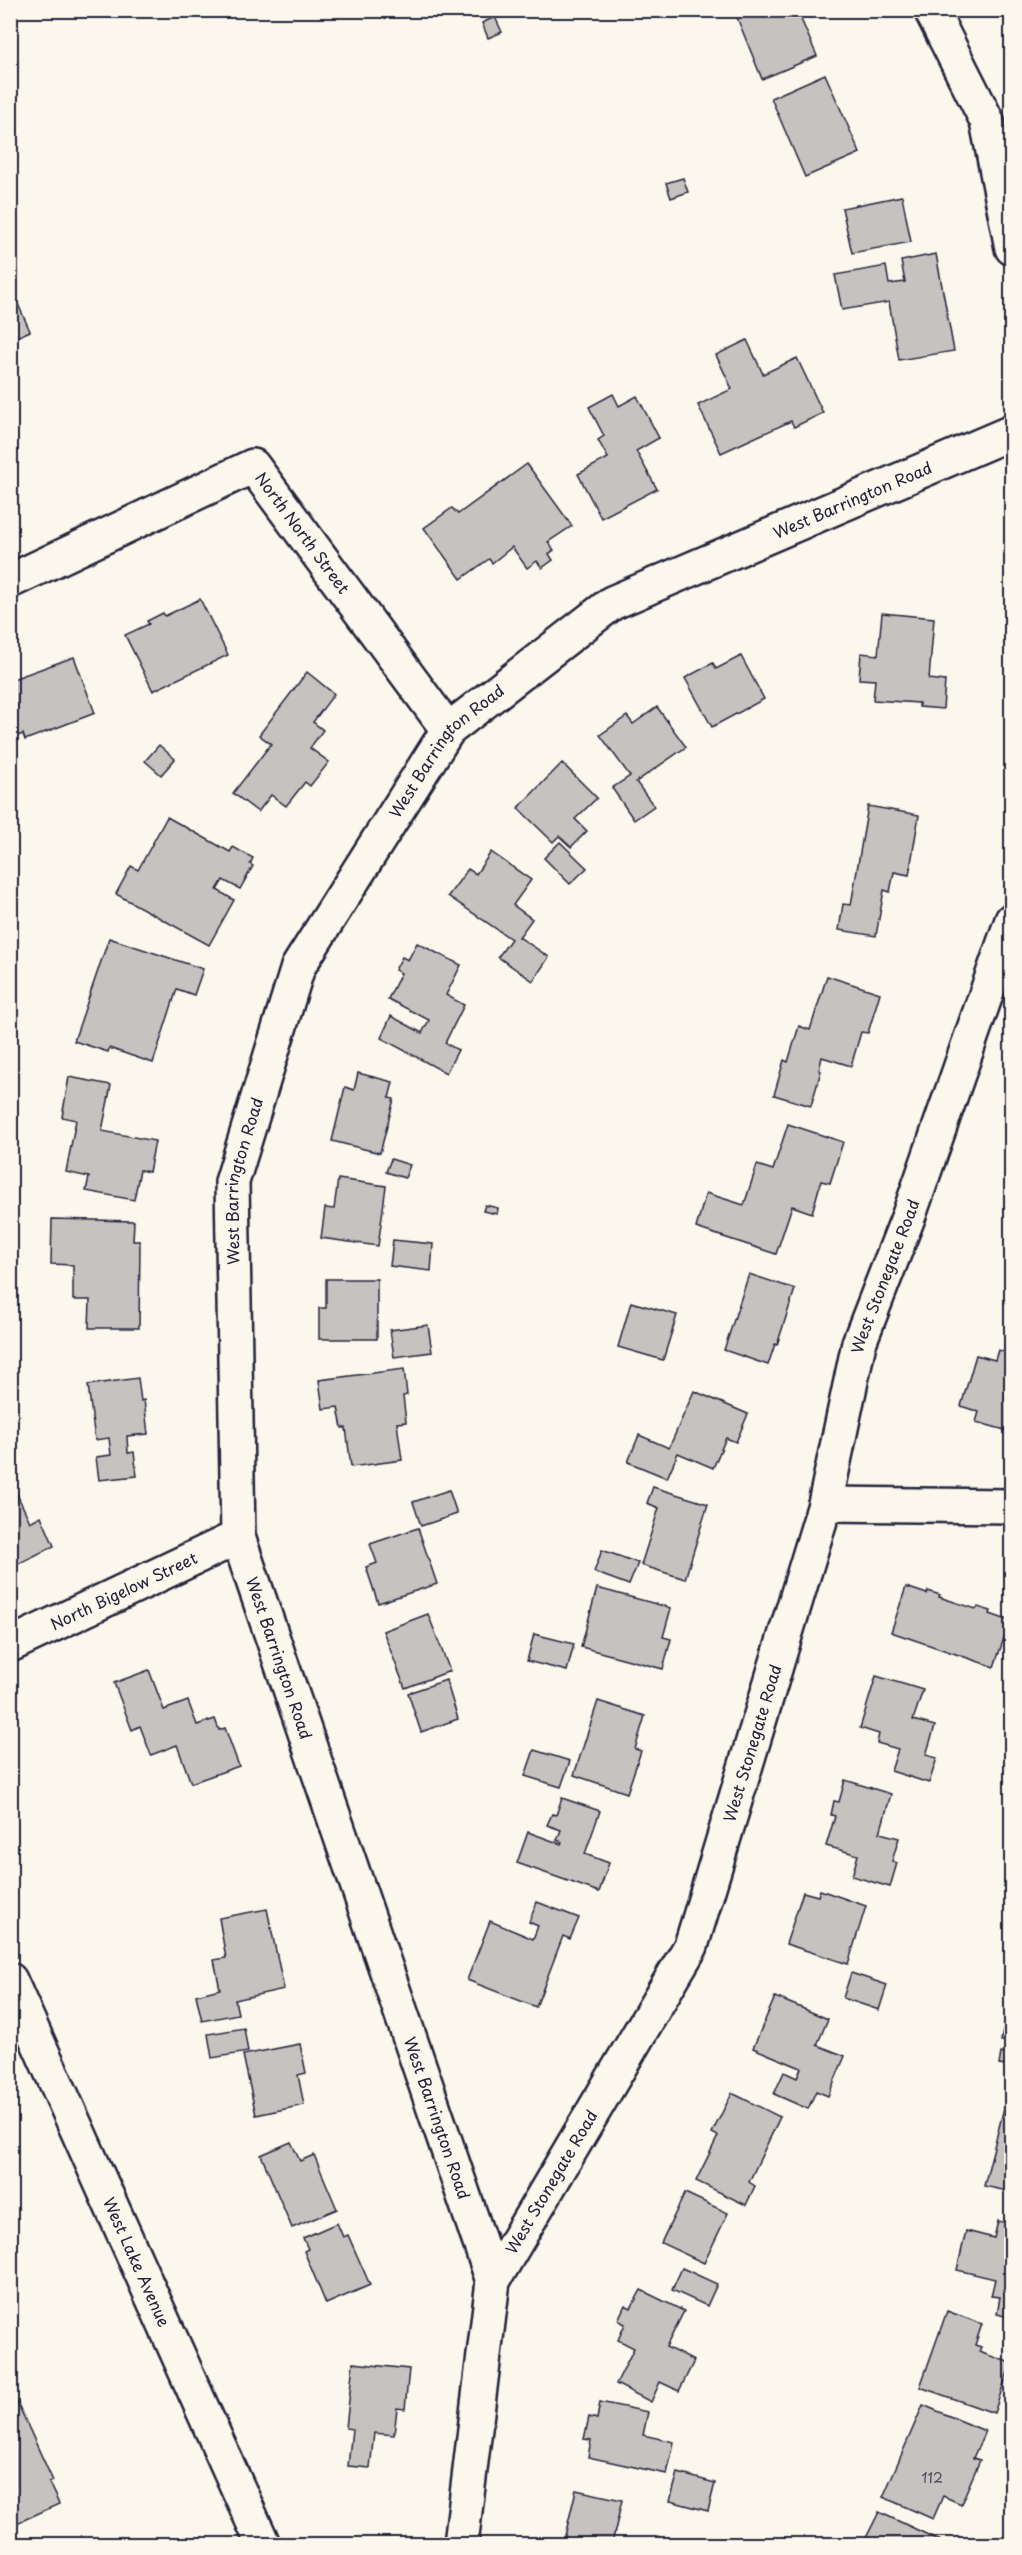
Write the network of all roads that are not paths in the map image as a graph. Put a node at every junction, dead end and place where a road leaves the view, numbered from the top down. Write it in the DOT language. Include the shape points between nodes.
graph roads {
  1 [pos="931,10"];
  2 [pos="1011,248"];
  3 [pos="1011,432"];
  4 [pos="10,581"];
  5 [pos="448,730"];
  6 [pos="1011,920"];
  7 [pos="825,1504"];
  8 [pos="1011,1506"];
  9 [pos="238,1537"];
  10 [pos="10,1645"];
  11 [pos="10,1980"];
  12 [pos="493,2281"];
  13 [pos="263,2544"];
  14 [pos="461,2544"];
  1 -- 2 [label="street" via="987,121"];
  3 -- 5 [label="street, West Barrington Road" via="612,603"];
  4 -- 5 [label="street, North North Street" via="254,466"];
  5 -- 9 [label="street, West Barrington Road" via="298,967 232,1182"];
  6 -- 7 [label="street, West Stonegate Road" via="909,1215 859,1342"];
  7 -- 8 [label="street"];
  7 -- 12 [label="street, West Stonegate Road" via="691,1946"];
  9 -- 10 [label="street, North Bigelow Street"];
  9 -- 12 [label="street, West Barrington Road"];
  11 -- 13 [label="street, West Lake Avenue"];
  12 -- 14 [label="street, West Stonegate Road"];
}
